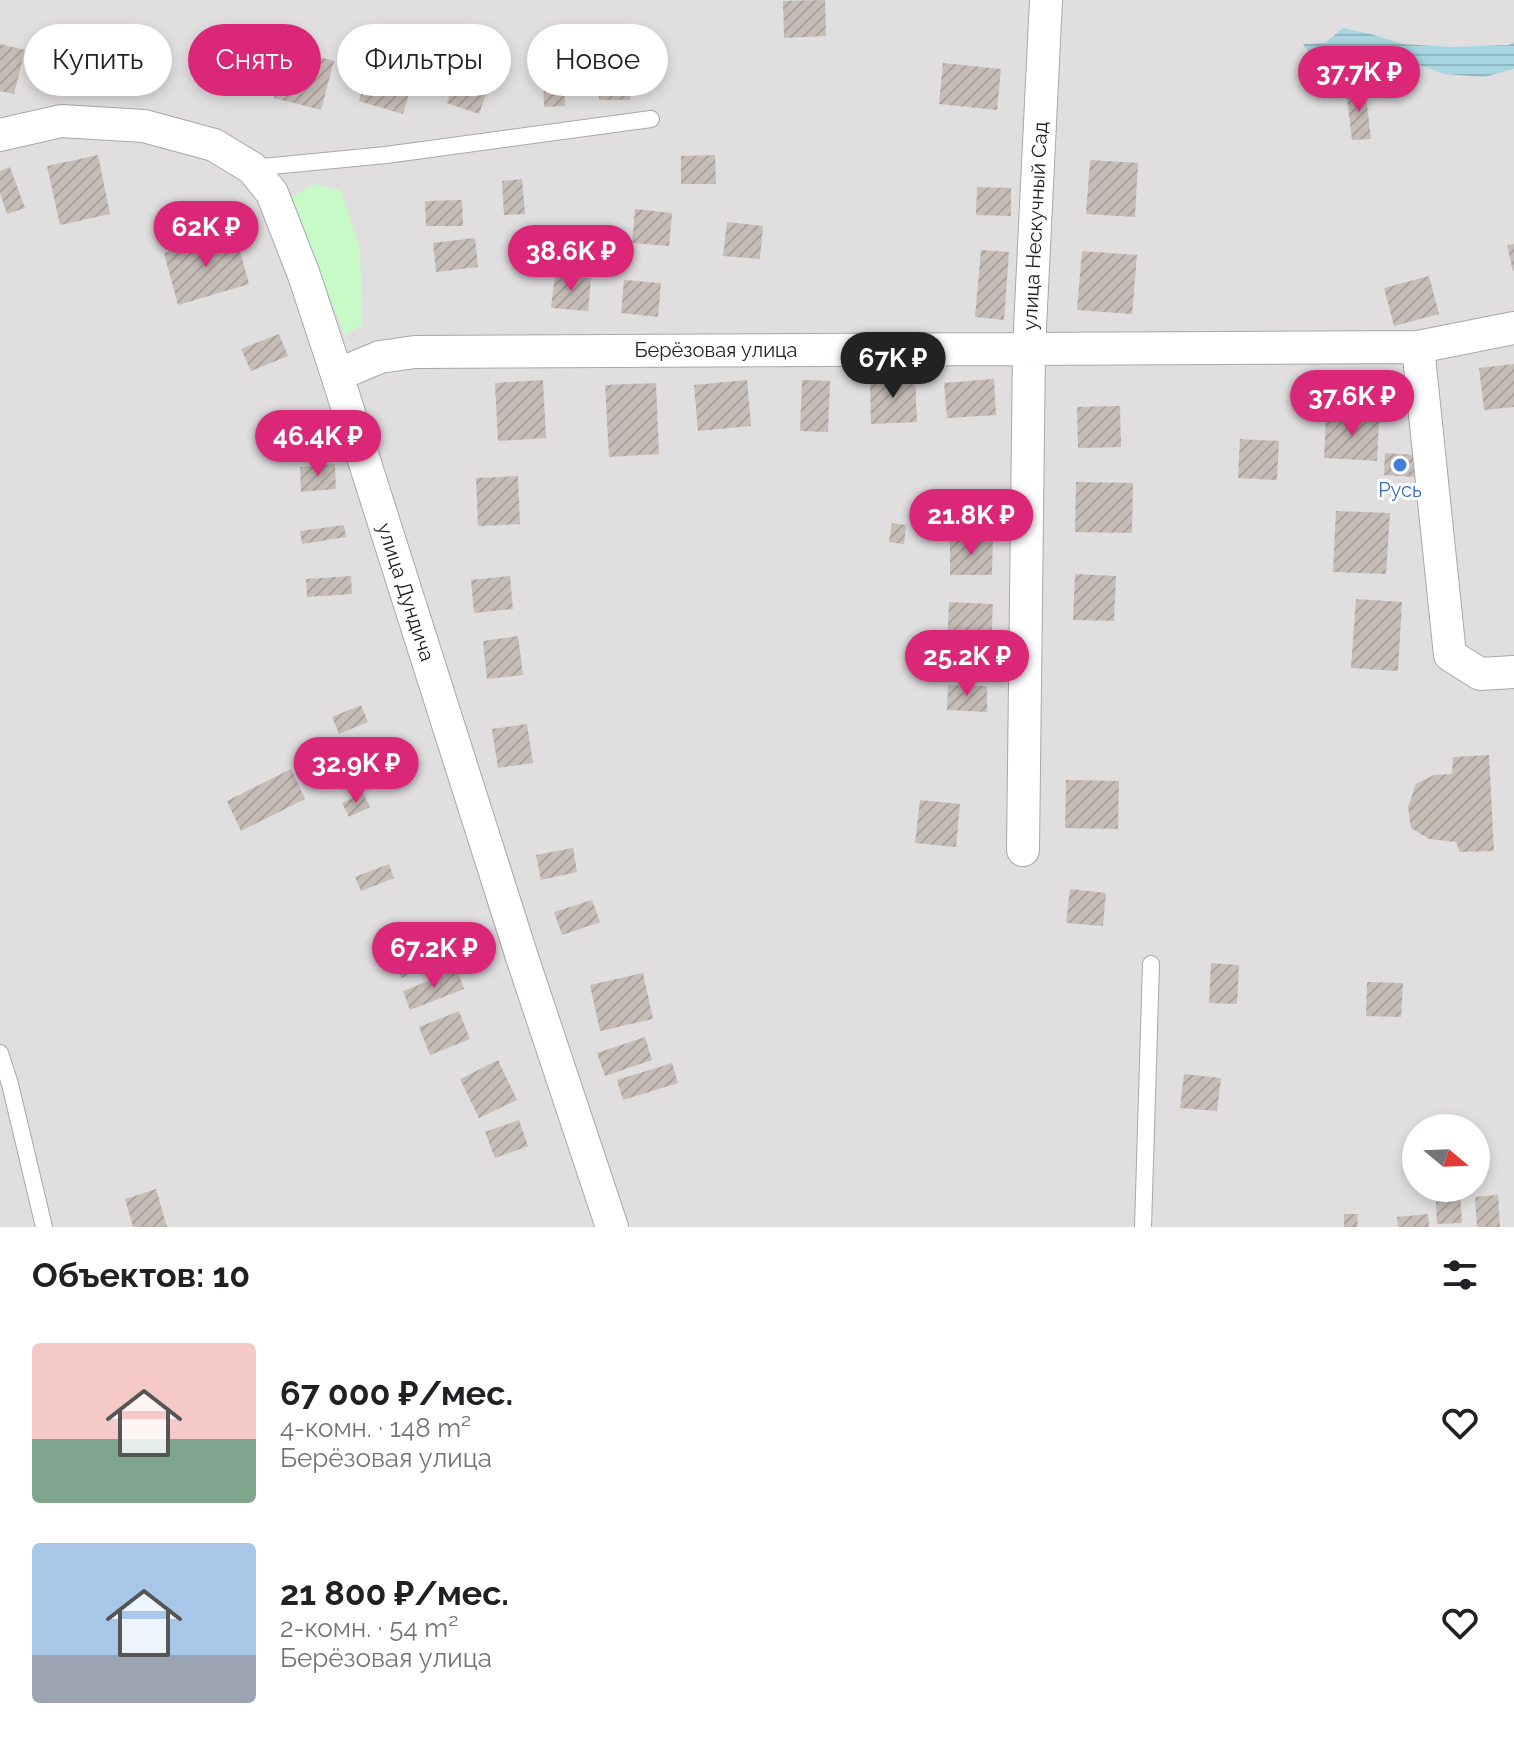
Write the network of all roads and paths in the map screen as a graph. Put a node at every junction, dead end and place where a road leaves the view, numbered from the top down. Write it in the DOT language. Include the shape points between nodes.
graph roads {
  1 [pos="1046,0"];
  2 [pos="651,119"];
  3 [pos="0,135"];
  4 [pos="252,168"];
  5 [pos="1514,328"];
  6 [pos="1418,347"];
  7 [pos="1029,349"];
  8 [pos="337,375"];
  9 [pos="1514,672"];
  10 [pos="1023,850"];
  11 [pos="1151,964"];
  12 [pos="0,1053"];
  13 [pos="44,1227"];
  14 [pos="612,1227"];
  15 [pos="1143,1227"];
  1 -- 7 [label="street, улица Нескучный Сад"];
  2 -- 4 [label="lane"];
  3 -- 4 [label="street, улица Дундича" via="61,121 144,126 214,145"];
  4 -- 8 [label="street, улица Дундича" via="272,193"];
  5 -- 6 [label="street, улица Нескучный Сад"];
  6 -- 7 [label="street, улица Нескучный Сад"];
  6 -- 9 [label="street" via="1450,655 1480,674"];
  7 -- 8 [label="street, Берёзовая улица" via="415,352 380,357"];
  7 -- 10 [label="street"];
  8 -- 14 [label="street, улица Дундича"];
  11 -- 15 [label="lane"];
  12 -- 13 [label="lane"];
}
